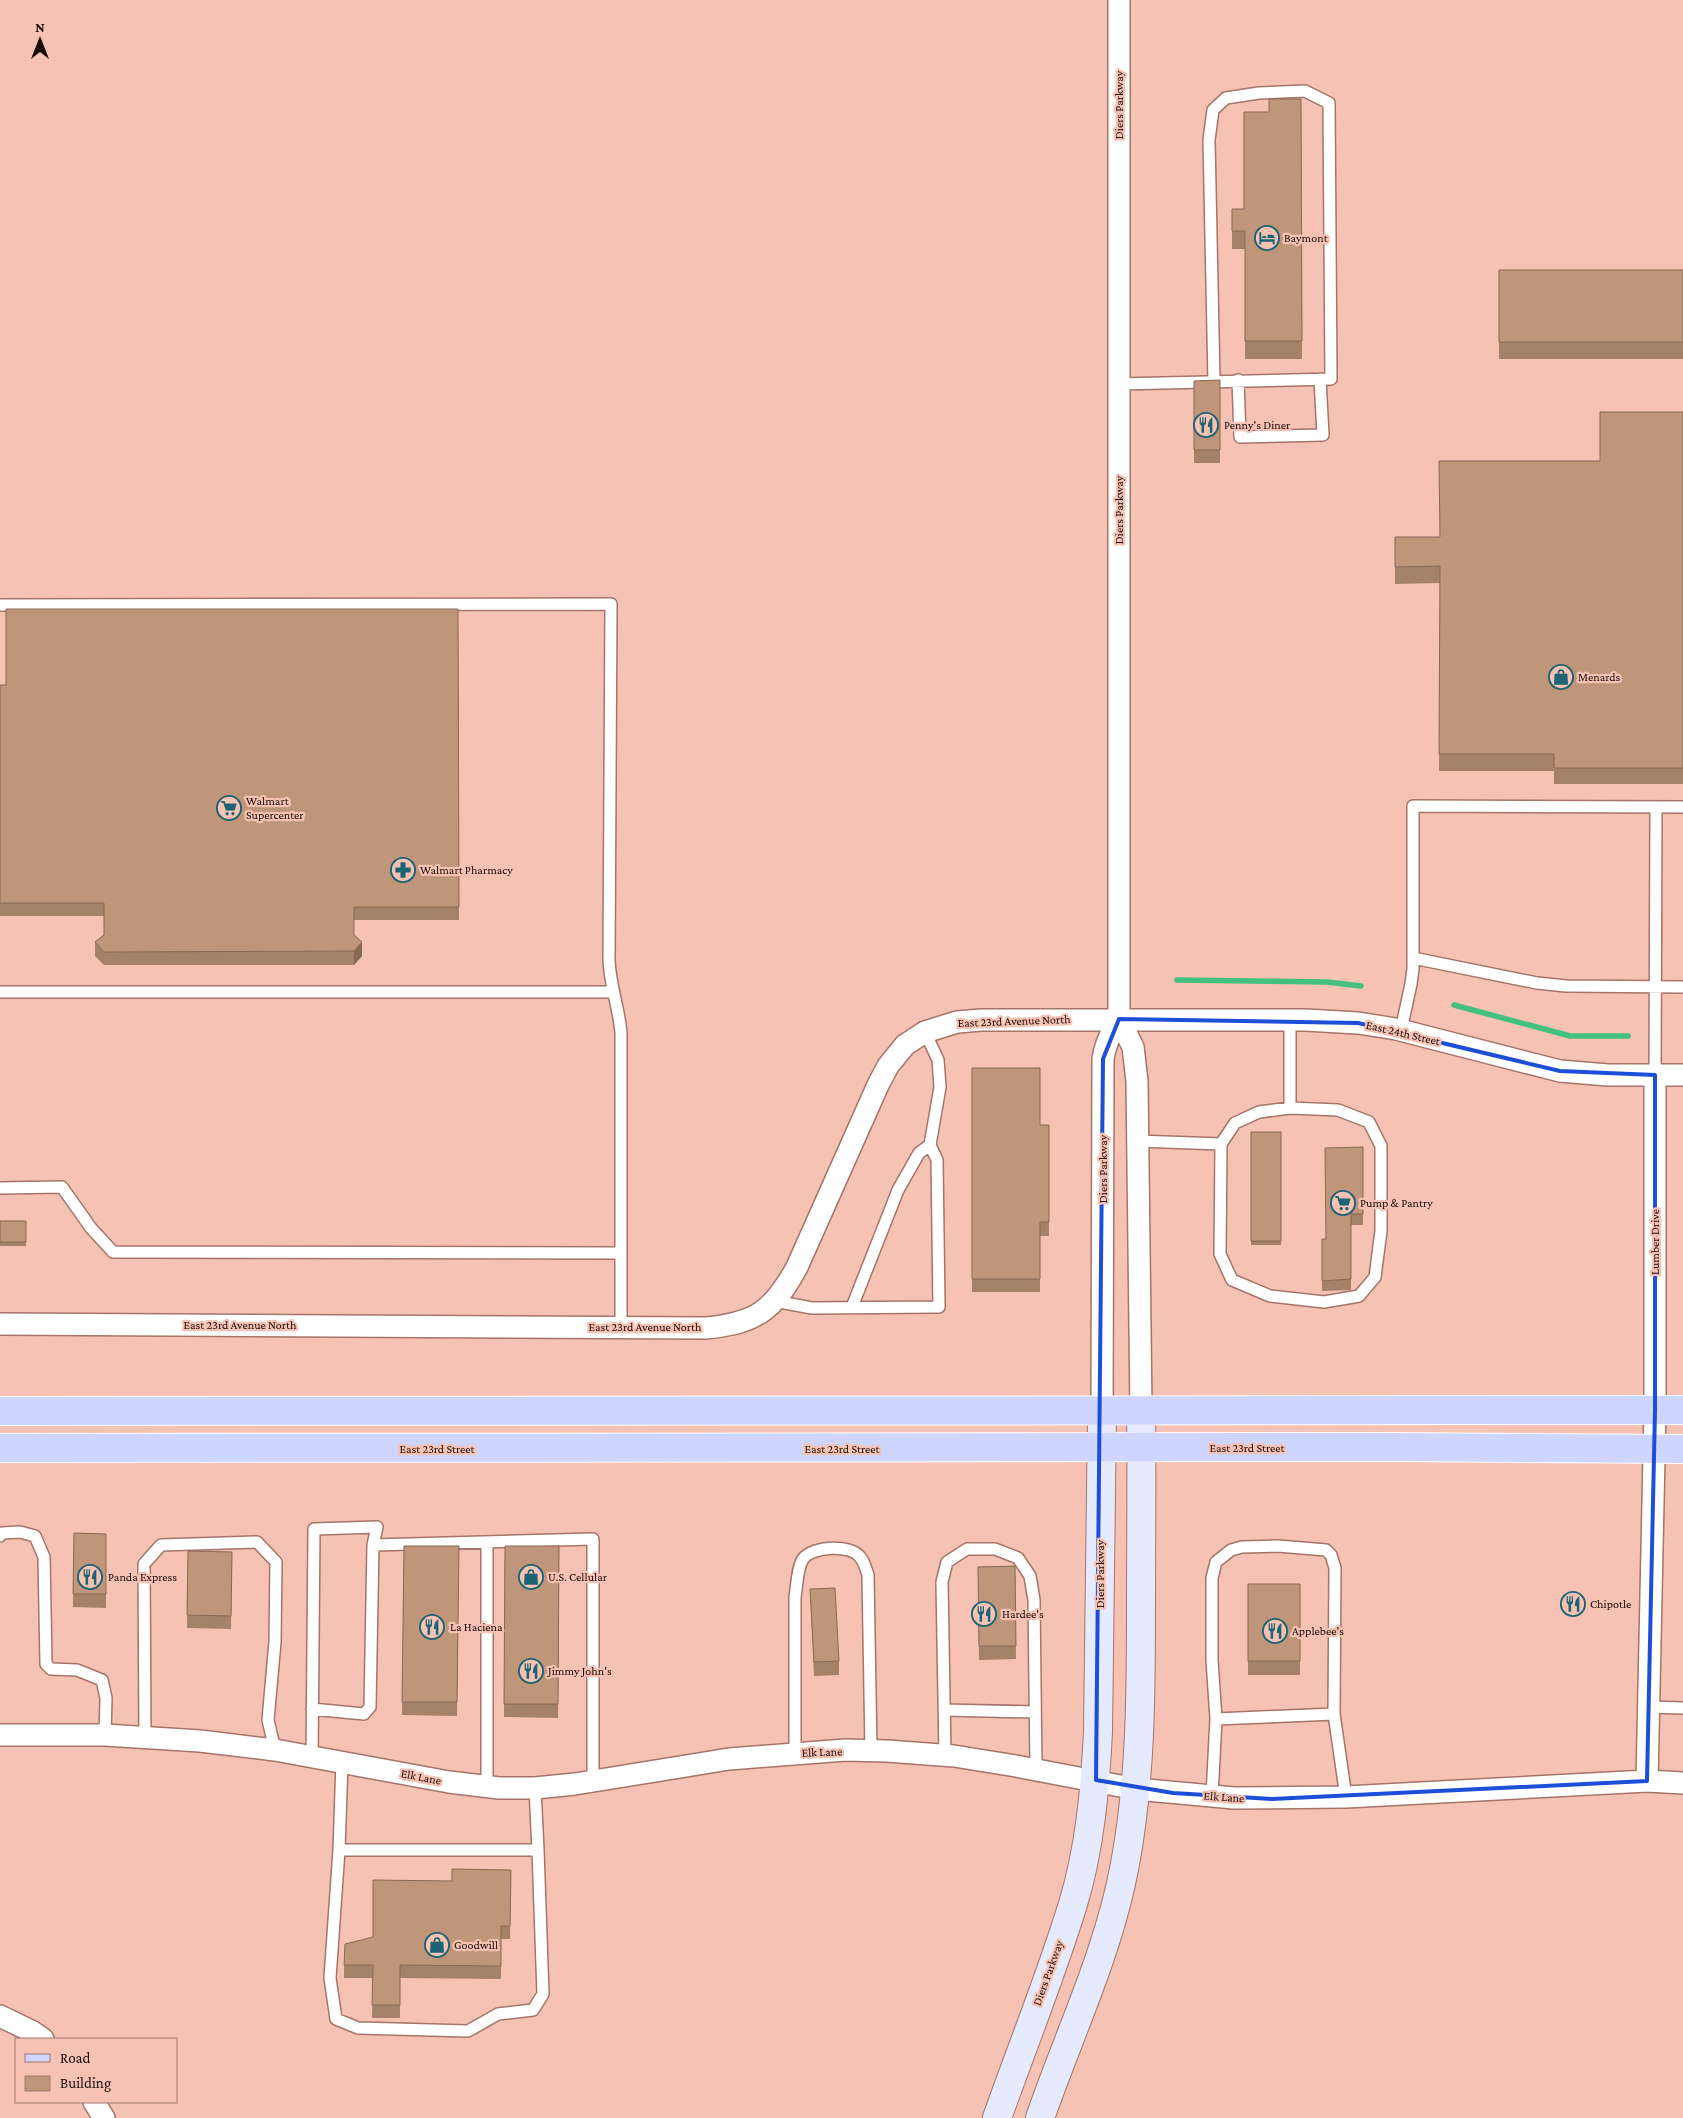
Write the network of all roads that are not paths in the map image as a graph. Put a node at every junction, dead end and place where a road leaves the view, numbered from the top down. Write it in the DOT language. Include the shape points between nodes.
graph roads {
  1 [pos="1120,0"];
  2 [pos="1320,379"];
  3 [pos="1238,380"];
  4 [pos="1214,381"];
  5 [pos="1119,384"];
  6 [pos="0,604"];
  7 [pos="1656,807"];
  8 [pos="1683,807"];
  9 [pos="1413,958"];
  10 [pos="1655,987"];
  11 [pos="1683,987"];
  12 [pos="0,992"];
  13 [pos="612,992"];
  14 [pos="1119,1019"];
  15 [pos="1290,1020"];
  16 [pos="1401,1030"];
  17 [pos="925,1032"];
  18 [pos="1655,1075"];
  19 [pos="1683,1075"];
  20 [pos="1290,1108"];
  21 [pos="1137,1141"];
  22 [pos="1221,1144"];
  23 [pos="930,1146"];
  24 [pos="0,1188"];
  25 [pos="621,1253"];
  26 [pos="774,1301"];
  27 [pos="852,1307"];
  28 [pos="0,1324"];
  29 [pos="621,1327"];
  30 [pos="1655,1410"];
  31 [pos="1683,1410"];
  32 [pos="0,1411"];
  33 [pos="1141,1411"];
  34 [pos="1102,1412"];
  35 [pos="0,1448"];
  36 [pos="1100,1449"];
  37 [pos="1142,1449"];
  38 [pos="1653,1449"];
  39 [pos="1683,1449"];
  40 [pos="0,1536"];
  41 [pos="488,1542"];
  42 [pos="373,1545"];
  43 [pos="1648,1707"];
  44 [pos="1683,1708"];
  45 [pos="312,1709"];
  46 [pos="944,1710"];
  47 [pos="1035,1712"];
  48 [pos="1334,1714"];
  49 [pos="1216,1719"];
  50 [pos="0,1735"];
  51 [pos="105,1735"];
  52 [pos="145,1737"];
  53 [pos="275,1750"];
  54 [pos="871,1751"];
  55 [pos="795,1753"];
  56 [pos="945,1755"];
  57 [pos="312,1757"];
  58 [pos="342,1762"];
  59 [pos="1036,1769"];
  60 [pos="1096,1780"];
  61 [pos="593,1781"];
  62 [pos="1647,1781"];
  63 [pos="1683,1783"];
  64 [pos="487,1787"];
  65 [pos="535,1788"];
  66 [pos="1136,1789"];
  67 [pos="1212,1796"];
  68 [pos="1346,1797"];
  69 [pos="339,1850"];
  70 [pos="538,1850"];
  71 [pos="0,2016"];
  72 [pos="41,2038"];
  73 [pos="95,2103"];
  74 [pos="104,2118"];
  75 [pos="997,2118"];
  76 [pos="1040,2118"];
  1 -- 5 [label="street, Diers Parkway"];
  2 -- 3 [label="lane"];
  2 -- 3 [label="lane" via="1323,435 1240,437"];
  2 -- 4 [label="lane" via="1332,379 1329,102 1305,92 1226,98 1213,110 1209,140"];
  3 -- 4 [label="lane"];
  4 -- 5 [label="lane"];
  5 -- 14 [label="street, Diers Parkway"];
  6 -- 13 [label="lane" via="611,604 609,960"];
  7 -- 8 [label="lane"];
  7 -- 9 [label="lane" via="1412,806"];
  7 -- 10 [label="lane"];
  9 -- 10 [label="lane" via="1537,983"];
  9 -- 16 [label="lane"];
  10 -- 11 [label="lane"];
  10 -- 18 [label="lane"];
  12 -- 13 [label="lane"];
  13 -- 25 [label="lane" via="621,1033"];
  14 -- 15 [label="street, East 24th Street"];
  14 -- 17 [label="street, East 23rd Avenue North" via="980,1020 957,1022"];
  14 -- 21 [label="street, Diers Parkway" via="1135,1056"];
  14 -- 34 [label="street, Diers Parkway" via="1104,1049 1103,1059"];
  15 -- 16 [label="street, East 24th Street" via="1358,1023"];
  15 -- 20 [label="lane"];
  16 -- 18 [label="street, East 24th Street" via="1560,1071"];
  17 -- 23 [label="lane" via="938,1060 940,1087"];
  17 -- 26 [label="street, East 23rd Avenue North" via="905,1046 888,1066 797,1268"];
  18 -- 19 [label="street, East 24th Street"];
  18 -- 30 [label="street, Lumber Drive"];
  20 -- 22 [label="lane" via="1259,1112 1235,1123"];
  20 -- 22 [label="lane" via="1338,1110 1369,1122 1380,1146 1381,1232 1375,1277 1359,1296 1324,1302 1270,1296 1232,1280 1220,1254"];
  21 -- 22 [label="lane"];
  21 -- 33 [label="street, Diers Parkway"];
  23 -- 27 [label="lane" via="918,1153 898,1190"];
  23 -- 27 [label="lane" via="937,1160 939,1307"];
  24 -- 25 [label="lane" via="62,1187 113,1252"];
  25 -- 29 [label="lane"];
  26 -- 27 [label="lane" via="812,1308"];
  26 -- 29 [label="street, East 23rd Avenue North" via="749,1320 723,1326"];
  28 -- 29 [label="street, East 23rd Avenue North"];
  30 -- 31 [label="main road"];
  30 -- 33 [label="main road"];
  30 -- 38 [label="street, Lumber Drive"];
  32 -- 34 [label="main road"];
  33 -- 34 [label="main road"];
  33 -- 37 [label="main road, Diers Parkway"];
  34 -- 36 [label="main road, Diers Parkway"];
  35 -- 36 [label="main road, East 23rd Street"];
  36 -- 37 [label="main road, East 23rd Street"];
  36 -- 60 [label="main road, Diers Parkway"];
  37 -- 38 [label="main road, East 23rd Street"];
  37 -- 66 [label="main road, Diers Parkway" via="1141,1715"];
  38 -- 39 [label="main road, East 23rd Street"];
  38 -- 43 [label="street, Lumber Drive"];
  40 -- 51 [label="lane" via="2,1533 20,1532 36,1536 44,1557 46,1664 51,1669 78,1670 102,1680 106,1698"];
  41 -- 42 [label="lane"];
  41 -- 61 [label="lane" via="593,1539"];
  41 -- 64 [label="lane"];
  42 -- 45 [label="lane" via="370,1707 364,1714"];
  42 -- 45 [label="lane" via="377,1527 314,1530"];
  43 -- 44 [label="lane"];
  43 -- 62 [label="street, Lumber Drive"];
  45 -- 57 [label="lane"];
  46 -- 47 [label="lane"];
  46 -- 47 [label="lane" via="942,1582 947,1562 967,1549 995,1549 1018,1558 1030,1576 1034,1600"];
  46 -- 56 [label="lane"];
  47 -- 59 [label="lane"];
  48 -- 49 [label="lane"];
  48 -- 49 [label="lane" via="1335,1568 1332,1555 1326,1550 1258,1546 1231,1550 1216,1562 1212,1578"];
  48 -- 68 [label="lane"];
  49 -- 67 [label="lane"];
  50 -- 51 [label="street, Elk Lane"];
  51 -- 52 [label="street, Elk Lane"];
  52 -- 53 [label="street, Elk Lane"];
  52 -- 53 [label="lane" via="144,1564 161,1545 257,1542 276,1562 275,1642 268,1720"];
  53 -- 57 [label="street, Elk Lane"];
  54 -- 55 [label="street, Elk Lane"];
  54 -- 55 [label="lane" via="868,1575 860,1556 851,1550 829,1549 811,1552 803,1559 795,1597"];
  54 -- 56 [label="street, Elk Lane"];
  55 -- 61 [label="street, Elk Lane" via="699,1762"];
  56 -- 59 [label="street, Elk Lane"];
  57 -- 58 [label="street, Elk Lane"];
  58 -- 64 [label="street, Elk Lane"];
  58 -- 69 [label="lane"];
  59 -- 60 [label="street, Elk Lane"];
  60 -- 66 [label="street, Elk Lane"];
  60 -- 75 [label="main road, Diers Parkway" via="1088,1841 1073,1903"];
  61 -- 65 [label="street, Elk Lane"];
  62 -- 63 [label="street, Elk Lane"];
  62 -- 68 [label="street, Elk Lane"];
  64 -- 65 [label="street, Elk Lane"];
  65 -- 70 [label="lane"];
  66 -- 67 [label="street, Elk Lane"];
  66 -- 76 [label="main road, Diers Parkway" via="1125,1865 1112,1917 1093,1980"];
  67 -- 68 [label="street, Elk Lane" via="1272,1799"];
  69 -- 70 [label="lane"];
  69 -- 70 [label="lane" via="330,1978 336,2019 358,2028 468,2031 498,2014 533,2010 543,1994"];
  71 -- 72 [label="street"];
  73 -- 74 [label="street"];
}
